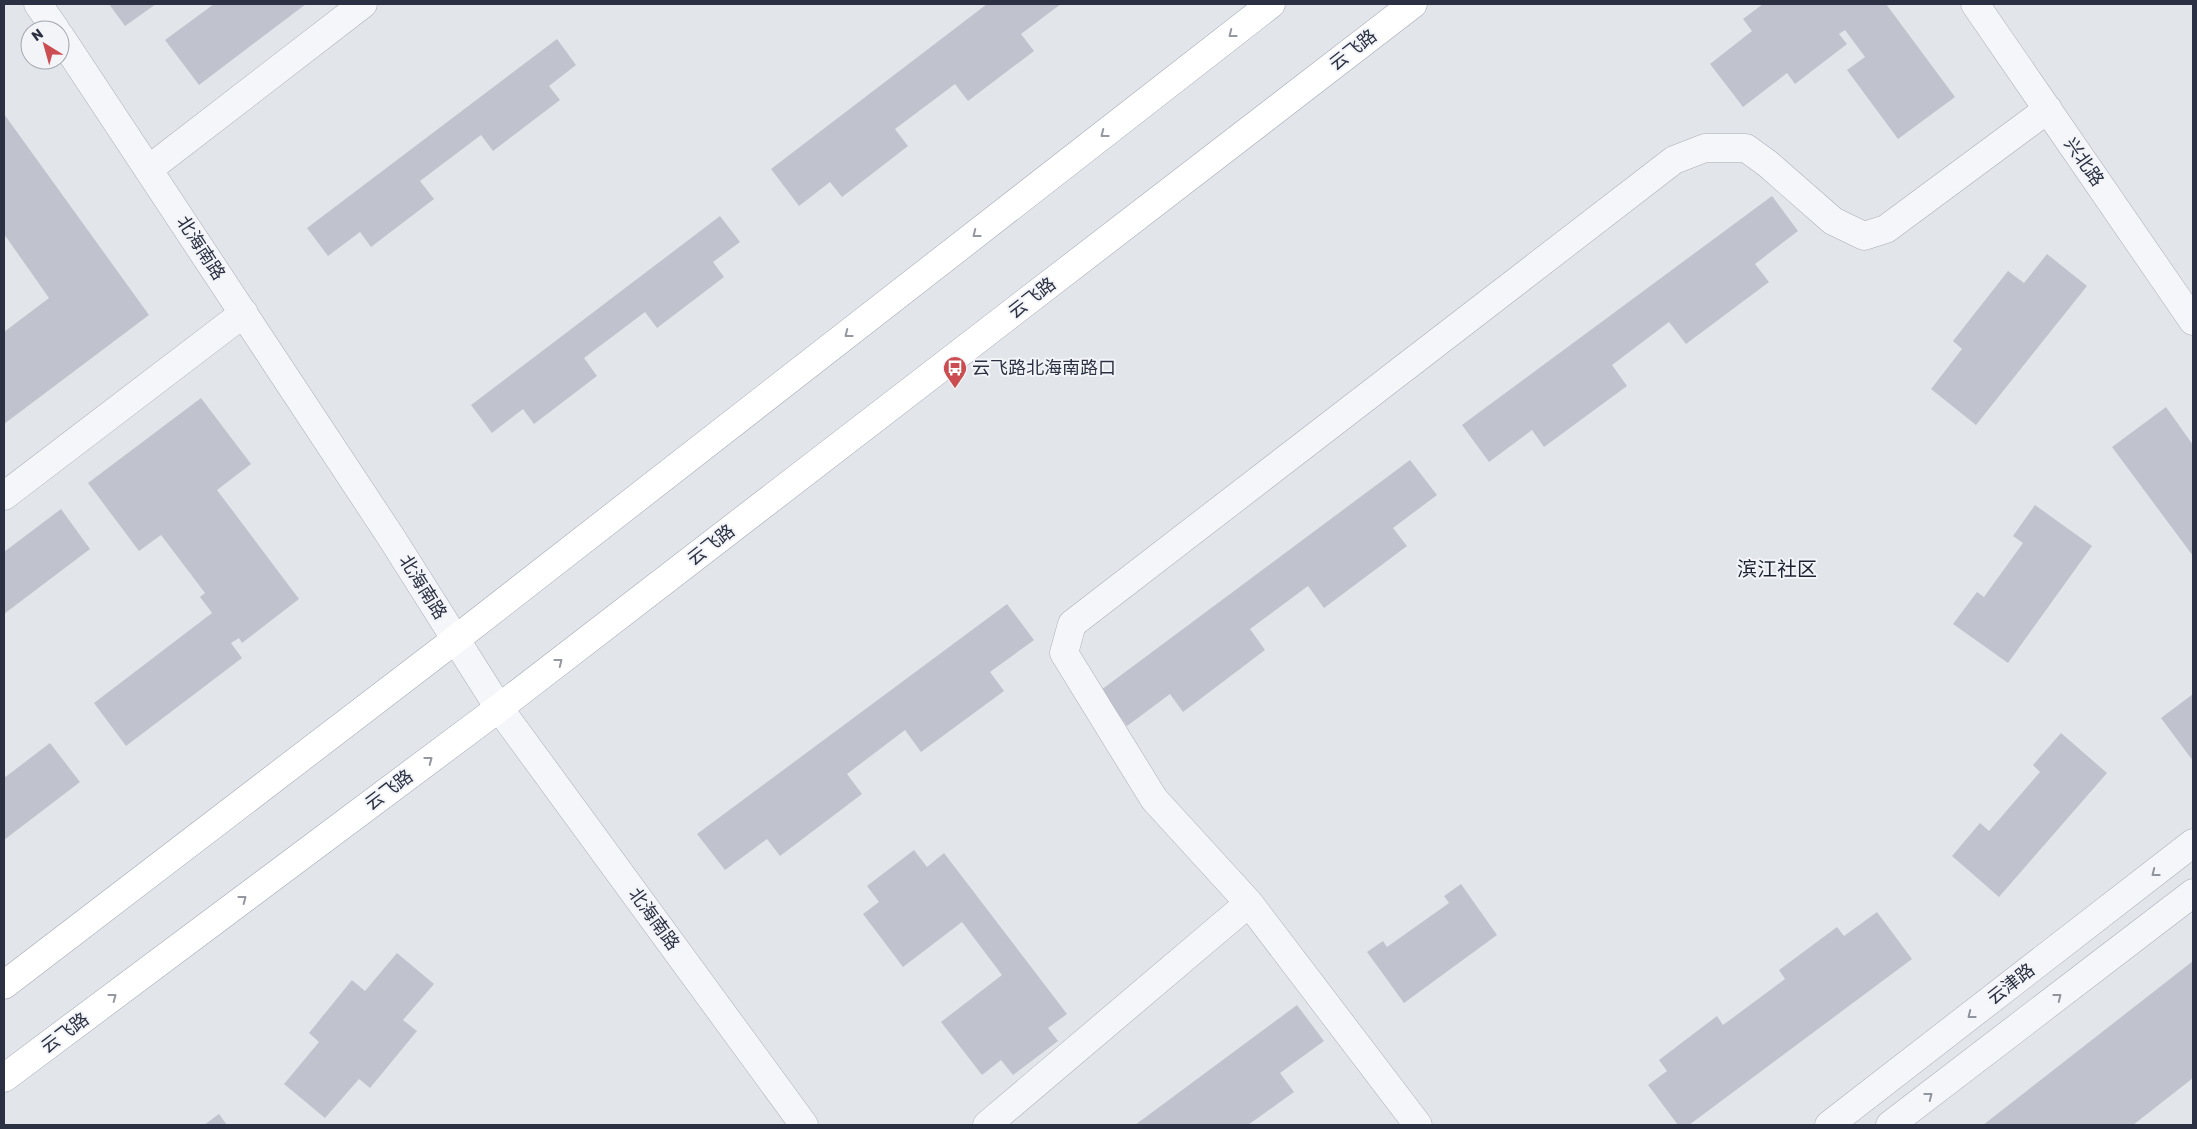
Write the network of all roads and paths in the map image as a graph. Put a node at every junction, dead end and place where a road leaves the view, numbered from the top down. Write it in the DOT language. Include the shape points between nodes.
graph roads {
  1 [pos="38,4"];
  2 [pos="363,4"];
  3 [pos="1271,4"];
  4 [pos="1413,4"];
  5 [pos="1975,4"];
  6 [pos="49,20"];
  7 [pos="70,51"];
  8 [pos="2048,109"];
  9 [pos="149,169"];
  10 [pos="2190,310"];
  11 [pos="244,313"];
  12 [pos="4,496"];
  13 [pos="456,640"];
  14 [pos="500,708"];
  15 [pos="2193,843"];
  16 [pos="2193,893"];
  17 [pos="1249,903"];
  18 [pos="4,985"];
  19 [pos="4,1078"];
  20 [pos="804,1125"];
  21 [pos="987,1125"];
  22 [pos="1418,1125"];
  23 [pos="1829,1125"];
  24 [pos="1890,1125"];
  1 -- 6 [label="street"];
  2 -- 9 [label="street"];
  3 -- 13 [label="main road, one-way"];
  14 -- 4 [label="main road, 云飞路, one-way"];
  5 -- 8 [label="street, 兴北路"];
  7 -- 9 [label="street, 北海南路"];
  8 -- 10 [label="street, 兴北路"];
  8 -- 17 [label="street" via="1886,229 1864,236 1833,221 1746,148 1705,148 1674,160 1072,624 1064,653 1154,799"];
  9 -- 11 [label="street, 北海南路"];
  11 -- 12 [label="street"];
  11 -- 13 [label="street, 北海南路"];
  13 -- 14 [label="street, 北海南路"];
  13 -- 18 [label="main road"];
  19 -- 14 [label="main road, 云飞路, one-way"];
  14 -- 20 [label="street, 北海南路"];
  15 -- 23 [label="street, 云津路, one-way"];
  24 -- 16 [label="street, one-way"];
  17 -- 21 [label="street"];
  17 -- 22 [label="street"];
}
